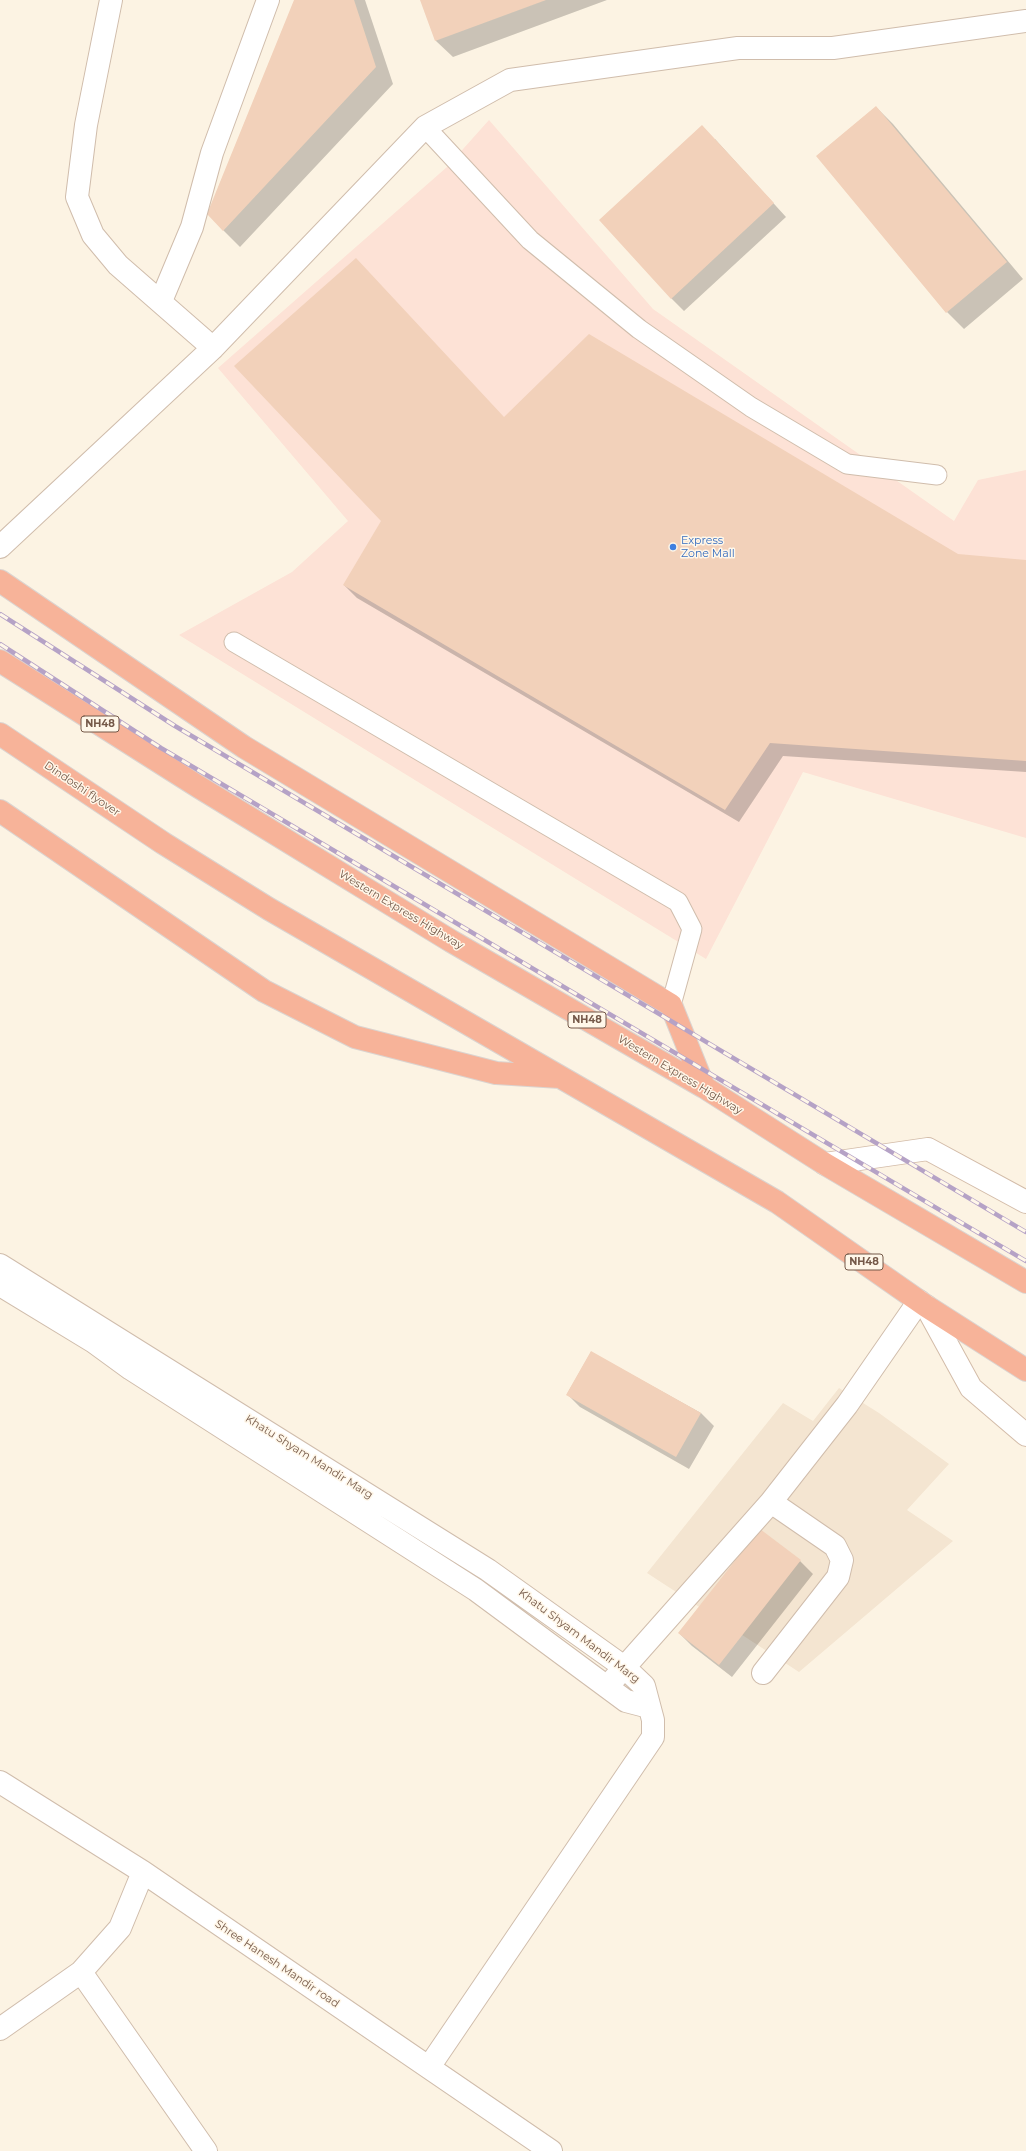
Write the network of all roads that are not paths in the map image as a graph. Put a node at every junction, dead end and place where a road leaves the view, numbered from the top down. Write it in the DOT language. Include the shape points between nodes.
graph roads {
  1 [pos="111,0"];
  2 [pos="268,0"];
  3 [pos="1026,21"];
  4 [pos="425,127"];
  5 [pos="160,301"];
  6 [pos="213,348"];
  7 [pos="937,475"];
  8 [pos="0,547"];
  9 [pos="0,581"];
  10 [pos="234,642"];
  11 [pos="0,661"];
  12 [pos="0,734"];
  13 [pos="0,811"];
  14 [pos="671,1005"];
  15 [pos="565,1078"];
  16 [pos="704,1087"];
  17 [pos="825,1164"];
  18 [pos="1026,1202"];
  19 [pos="0,1265"];
  20 [pos="1026,1282"];
  21 [pos="0,1285"];
  22 [pos="46,1302"];
  23 [pos="923,1304"];
  24 [pos="1026,1370"];
  25 [pos="1026,1435"];
  26 [pos="771,1502"];
  27 [pos="488,1570"];
  28 [pos="476,1590"];
  29 [pos="624,1667"];
  30 [pos="763,1673"];
  31 [pos="607,1687"];
  32 [pos="649,1707"];
  33 [pos="0,1782"];
  34 [pos="143,1872"];
  35 [pos="81,1972"];
  36 [pos="0,2029"];
  37 [pos="429,2067"];
  38 [pos="206,2151"];
  39 [pos="550,2151"];
  1 -- 5 [label="street" via="86,125 77,197 93,235 118,265"];
  2 -- 5 [label="street" via="212,152 192,227"];
  3 -- 4 [label="street" via="833,48 738,48 510,80"];
  4 -- 6 [label="street"];
  4 -- 7 [label="lane" via="530,240 639,330 751,407 847,464"];
  5 -- 6 [label="street"];
  6 -- 8 [label="street"];
  9 -- 14 [label="highway" via="244,746"];
  10 -- 14 [label="lane" via="678,902 692,929"];
  11 -- 16 [label="highway, Western Express Highway / NH48" via="199,787 451,941"];
  12 -- 15 [label="highway, Dindoshi flyover / NH48" via="163,843 269,909"];
  13 -- 15 [label="highway" via="264,991 355,1037 496,1073"];
  14 -- 16 [label="highway"];
  15 -- 23 [label="highway, NH48" via="777,1202"];
  16 -- 17 [label="highway, Western Express Highway / NH48"];
  17 -- 18 [label="street" via="928,1149"];
  17 -- 20 [label="highway, Western Express Highway / NH48"];
  19 -- 22 [label="street, Khatu Shyam Mandir Marg"];
  21 -- 22 [label="street, Khatu Shyam Mandir Marg"];
  22 -- 27 [label="street, Khatu Shyam Mandir Marg"];
  22 -- 28 [label="street, Khatu Shyam Mandir Marg"];
  23 -- 24 [label="highway, NH48"];
  23 -- 25 [label="street" via="971,1388"];
  23 -- 26 [label="street"];
  26 -- 29 [label="street"];
  26 -- 30 [label="street" via="834,1546 842,1560 838,1577"];
  27 -- 28 [label="street"];
  27 -- 29 [label="street, Khatu Shyam Mandir Marg"];
  28 -- 31 [label="street, Khatu Shyam Mandir Marg"];
  29 -- 31 [label="street"];
  29 -- 32 [label="street, Khatu Shyam Mandir Marg" via="644,1686"];
  31 -- 32 [label="street, Khatu Shyam Mandir Marg" via="626,1701"];
  32 -- 37 [label="street" via="653,1720 653,1737"];
  33 -- 34 [label="street, Shree Hanesh Mandir road"];
  34 -- 35 [label="street" via="120,1928"];
  34 -- 37 [label="street, Shree Hanesh Mandir road"];
  35 -- 36 [label="street"];
  35 -- 38 [label="street"];
  37 -- 39 [label="street, Shree Hanesh Mandir road"];
}
